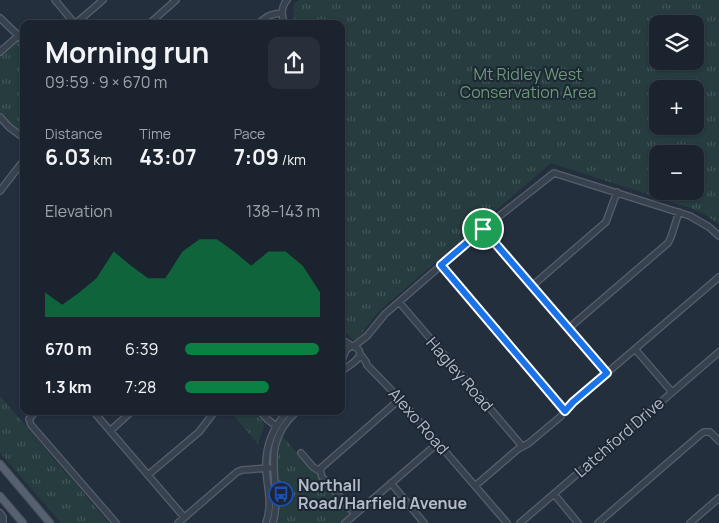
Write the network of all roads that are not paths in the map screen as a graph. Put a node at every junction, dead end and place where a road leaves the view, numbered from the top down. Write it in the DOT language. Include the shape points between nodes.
graph roads {
  1 [pos="55,0"];
  2 [pos="103,0"];
  3 [pos="176,0"];
  4 [pos="287,0"];
  5 [pos="282,13"];
  6 [pos="0,18"];
  7 [pos="72,20"];
  8 [pos="80,20"];
  9 [pos="153,20"];
  10 [pos="263,20"];
  11 [pos="284,20"];
  12 [pos="18,36"];
  13 [pos="0,52"];
  14 [pos="0,117"];
  15 [pos="20,135"];
  16 [pos="20,165"];
  17 [pos="1,188"];
  18 [pos="617,192"];
  19 [pos="679,212"];
  20 [pos="483,229"];
  21 [pos="719,236"];
  22 [pos="441,265"];
  23 [pos="719,277"];
  24 [pos="532,286"];
  25 [pos="399,302"];
  26 [pos="569,328"];
  27 [pos="367,336"];
  28 [pos="345,341"];
  29 [pos="353,346"];
  30 [pos="635,349"];
  31 [pos="345,352"];
  32 [pos="360,353"];
  33 [pos="718,354"];
  34 [pos="345,357"];
  35 [pos="354,362"];
  36 [pos="367,366"];
  37 [pos="345,368"];
  38 [pos="607,373"];
  39 [pos="672,392"];
  40 [pos="400,399"];
  41 [pos="565,411"];
  42 [pos="32,415"];
  43 [pos="96,415"];
  44 [pos="128,415"];
  45 [pos="212,415"];
  46 [pos="264,415"];
  47 [pos="285,415"];
  48 [pos="293,415"];
  49 [pos="276,426"];
  50 [pos="110,431"];
  51 [pos="719,441"];
  52 [pos="438,443"];
  53 [pos="522,446"];
  54 [pos="301,454"];
  55 [pos="0,464"];
  56 [pos="266,468"];
  57 [pos="274,468"];
  58 [pos="320,471"];
  59 [pos="148,475"];
  60 [pos="391,484"];
  61 [pos="475,486"];
  62 [pos="554,494"];
  63 [pos="0,496"];
  64 [pos="719,498"];
  65 [pos="0,514"];
  66 [pos="355,514"];
  67 [pos="184,518"];
  68 [pos="3,523"];
  69 [pos="23,523"];
  70 [pos="50,523"];
  71 [pos="116,523"];
  72 [pos="178,523"];
  73 [pos="266,523"];
  74 [pos="273,523"];
  75 [pos="345,523"];
  76 [pos="424,523"];
  77 [pos="507,523"];
  78 [pos="520,523"];
  79 [pos="578,523"];
  80 [pos="598,523"];
  81 [pos="690,523"];
  1 -- 7 [label="street"];
  2 -- 8 [label="street"];
  3 -- 9 [label="street"];
  4 -- 5 [label="street"];
  5 -- 10 [label="street" via="272,14"];
  5 -- 11 [label="street"];
  6 -- 12 [label="street"];
  12 -- 13 [label="street"];
  14 -- 15 [label="street"];
  16 -- 17 [label="street"];
  18 -- 19 [label="street"];
  18 -- 20 [label="street" via="554,173"];
  18 -- 24 [label="street" via="606,222"];
  19 -- 21 [label="street" via="699,220"];
  19 -- 26 [label="street" via="668,243"];
  20 -- 22 [label="street"];
  20 -- 24 [label="street"];
  22 -- 25 [label="street"];
  22 -- 41 [label="street"];
  23 -- 30 [label="street"];
  24 -- 26 [label="street"];
  25 -- 27 [label="street"];
  25 -- 53 [label="street, Hagley Road"];
  26 -- 38 [label="street"];
  27 -- 29 [label="street"];
  27 -- 32 [label="street"];
  28 -- 29 [label="street"];
  29 -- 31 [label="street"];
  29 -- 32 [label="street"];
  30 -- 38 [label="street"];
  30 -- 39 [label="street"];
  32 -- 35 [label="street"];
  32 -- 36 [label="street, Alexo Road"];
  33 -- 39 [label="street, Latchford Drive"];
  34 -- 35 [label="street"];
  35 -- 36 [label="street, Alexo Road"];
  35 -- 37 [label="street"];
  36 -- 40 [label="street, Alexo Road"];
  38 -- 41 [label="street"];
  39 -- 62 [label="street, Latchford Drive"];
  40 -- 52 [label="street, Alexo Road"];
  40 -- 58 [label="street"];
  41 -- 53 [label="street"];
  42 -- 71 [label="street" via="29,419 31,425"];
  43 -- 50 [label="street"];
  44 -- 50 [label="street"];
  45 -- 59 [label="street" via="199,432"];
  46 -- 49 [label="street"];
  47 -- 49 [label="street"];
  48 -- 57 [label="street" via="278,439"];
  49 -- 56 [label="street" via="271,436"];
  50 -- 59 [label="street"];
  51 -- 80 [label="street" via="710,432 701,434"];
  52 -- 60 [label="street"];
  52 -- 61 [label="street, Alexo Road"];
  53 -- 61 [label="street"];
  54 -- 58 [label="street"];
  55 -- 70 [label="main road"];
  56 -- 57 [label="street"];
  56 -- 67 [label="street" via="237,472"];
  56 -- 73 [label="street" via="270,504"];
  57 -- 74 [label="street" via="276,510"];
  58 -- 66 [label="street"];
  59 -- 67 [label="street"];
  60 -- 66 [label="street"];
  60 -- 76 [label="street"];
  61 -- 77 [label="street, Alexo Road"];
  62 -- 78 [label="street, Latchford Drive"];
  62 -- 79 [label="street"];
  63 -- 69 [label="main road"];
  64 -- 81 [label="street"];
  65 -- 68 [label="street"];
  66 -- 75 [label="street"];
  67 -- 72 [label="street"];
}
